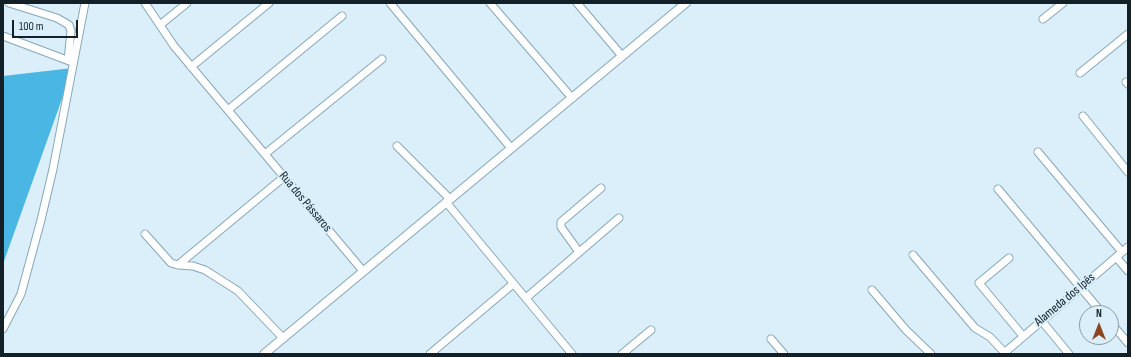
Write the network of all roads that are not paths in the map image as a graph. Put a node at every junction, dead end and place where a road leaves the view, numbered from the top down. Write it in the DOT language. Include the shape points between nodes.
graph roads {
  1 [pos="9,3"];
  2 [pos="86,3"];
  3 [pos="145,3"];
  4 [pos="187,3"];
  5 [pos="269,3"];
  6 [pos="390,3"];
  7 [pos="490,3"];
  8 [pos="577,3"];
  9 [pos="686,3"];
  10 [pos="1063,3"];
  11 [pos="342,16"];
  12 [pos="1043,19"];
  13 [pos="160,25"];
  14 [pos="1128,34"];
  15 [pos="3,36"];
  16 [pos="622,56"];
  17 [pos="382,59"];
  18 [pos="71,61"];
  19 [pos="191,67"];
  20 [pos="1080,73"];
  21 [pos="572,98"];
  22 [pos="228,110"];
  23 [pos="1082,116"];
  24 [pos="397,146"];
  25 [pos="511,148"];
  26 [pos="1038,152"];
  27 [pos="265,154"];
  28 [pos="1128,172"];
  29 [pos="284,177"];
  30 [pos="601,188"];
  31 [pos="998,189"];
  32 [pos="448,201"];
  33 [pos="619,218"];
  34 [pos="145,234"];
  35 [pos="1128,247"];
  36 [pos="579,252"];
  37 [pos="1119,254"];
  38 [pos="913,256"];
  39 [pos="1008,258"];
  40 [pos="178,265"];
  41 [pos="363,271"];
  42 [pos="1128,271"];
  43 [pos="513,284"];
  44 [pos="1080,287"];
  45 [pos="872,290"];
  46 [pos="526,298"];
  47 [pos="1095,305"];
  48 [pos="1041,320"];
  49 [pos="3,329"];
  50 [pos="651,330"];
  51 [pos="1119,332"];
  52 [pos="1023,336"];
  53 [pos="283,338"];
  54 [pos="771,339"];
  55 [pos="1128,343"];
  56 [pos="1004,353"];
  57 [pos="264,354"];
  58 [pos="430,354"];
  59 [pos="572,354"];
  60 [pos="622,354"];
  61 [pos="784,354"];
  62 [pos="931,354"];
  63 [pos="1069,354"];
  1 -- 18 [label="street" via="57,18 69,25"];
  2 -- 18 [label="street"];
  3 -- 13 [label="street, Rua dos Pássaros"];
  4 -- 13 [label="street"];
  5 -- 19 [label="street"];
  6 -- 25 [label="street"];
  7 -- 21 [label="street"];
  8 -- 16 [label="street"];
  9 -- 16 [label="main road"];
  10 -- 12 [label="street"];
  11 -- 22 [label="street"];
  13 -- 19 [label="street, Rua dos Pássaros"];
  14 -- 20 [label="street"];
  15 -- 18 [label="street"];
  16 -- 21 [label="main road"];
  17 -- 27 [label="street"];
  18 -- 49 [label="street" via="53,169 27,272 21,294"];
  19 -- 22 [label="street, Rua dos Pássaros"];
  21 -- 25 [label="main road"];
  22 -- 27 [label="street, Rua dos Pássaros"];
  23 -- 28 [label="street"];
  24 -- 32 [label="street"];
  25 -- 32 [label="main road"];
  26 -- 37 [label="street"];
  27 -- 29 [label="street, Rua dos Pássaros"];
  29 -- 40 [label="street"];
  29 -- 41 [label="street, Rua dos Pássaros"];
  30 -- 36 [label="street" via="560,224"];
  31 -- 44 [label="street"];
  32 -- 41 [label="main road"];
  32 -- 43 [label="street"];
  33 -- 36 [label="street"];
  34 -- 40 [label="street" via="171,263"];
  35 -- 37 [label="street, Alameda dos Ipês"];
  36 -- 46 [label="street"];
  37 -- 42 [label="street"];
  37 -- 44 [label="street, Alameda dos Ipês"];
  38 -- 56 [label="street" via="975,328 990,337"];
  39 -- 52 [label="street" via="979,284"];
  40 -- 53 [label="street" via="205,270 238,291"];
  41 -- 53 [label="main road"];
  43 -- 46 [label="street"];
  43 -- 58 [label="street"];
  44 -- 47 [label="street"];
  44 -- 48 [label="street, Alameda dos Ipês"];
  45 -- 62 [label="street" via="906,330"];
  46 -- 59 [label="street"];
  48 -- 52 [label="street, Alameda dos Ipês"];
  48 -- 63 [label="street"];
  50 -- 60 [label="street"];
  51 -- 55 [label="street"];
  52 -- 56 [label="street, Alameda dos Ipês"];
  53 -- 57 [label="main road"];
  54 -- 61 [label="street"];
}
